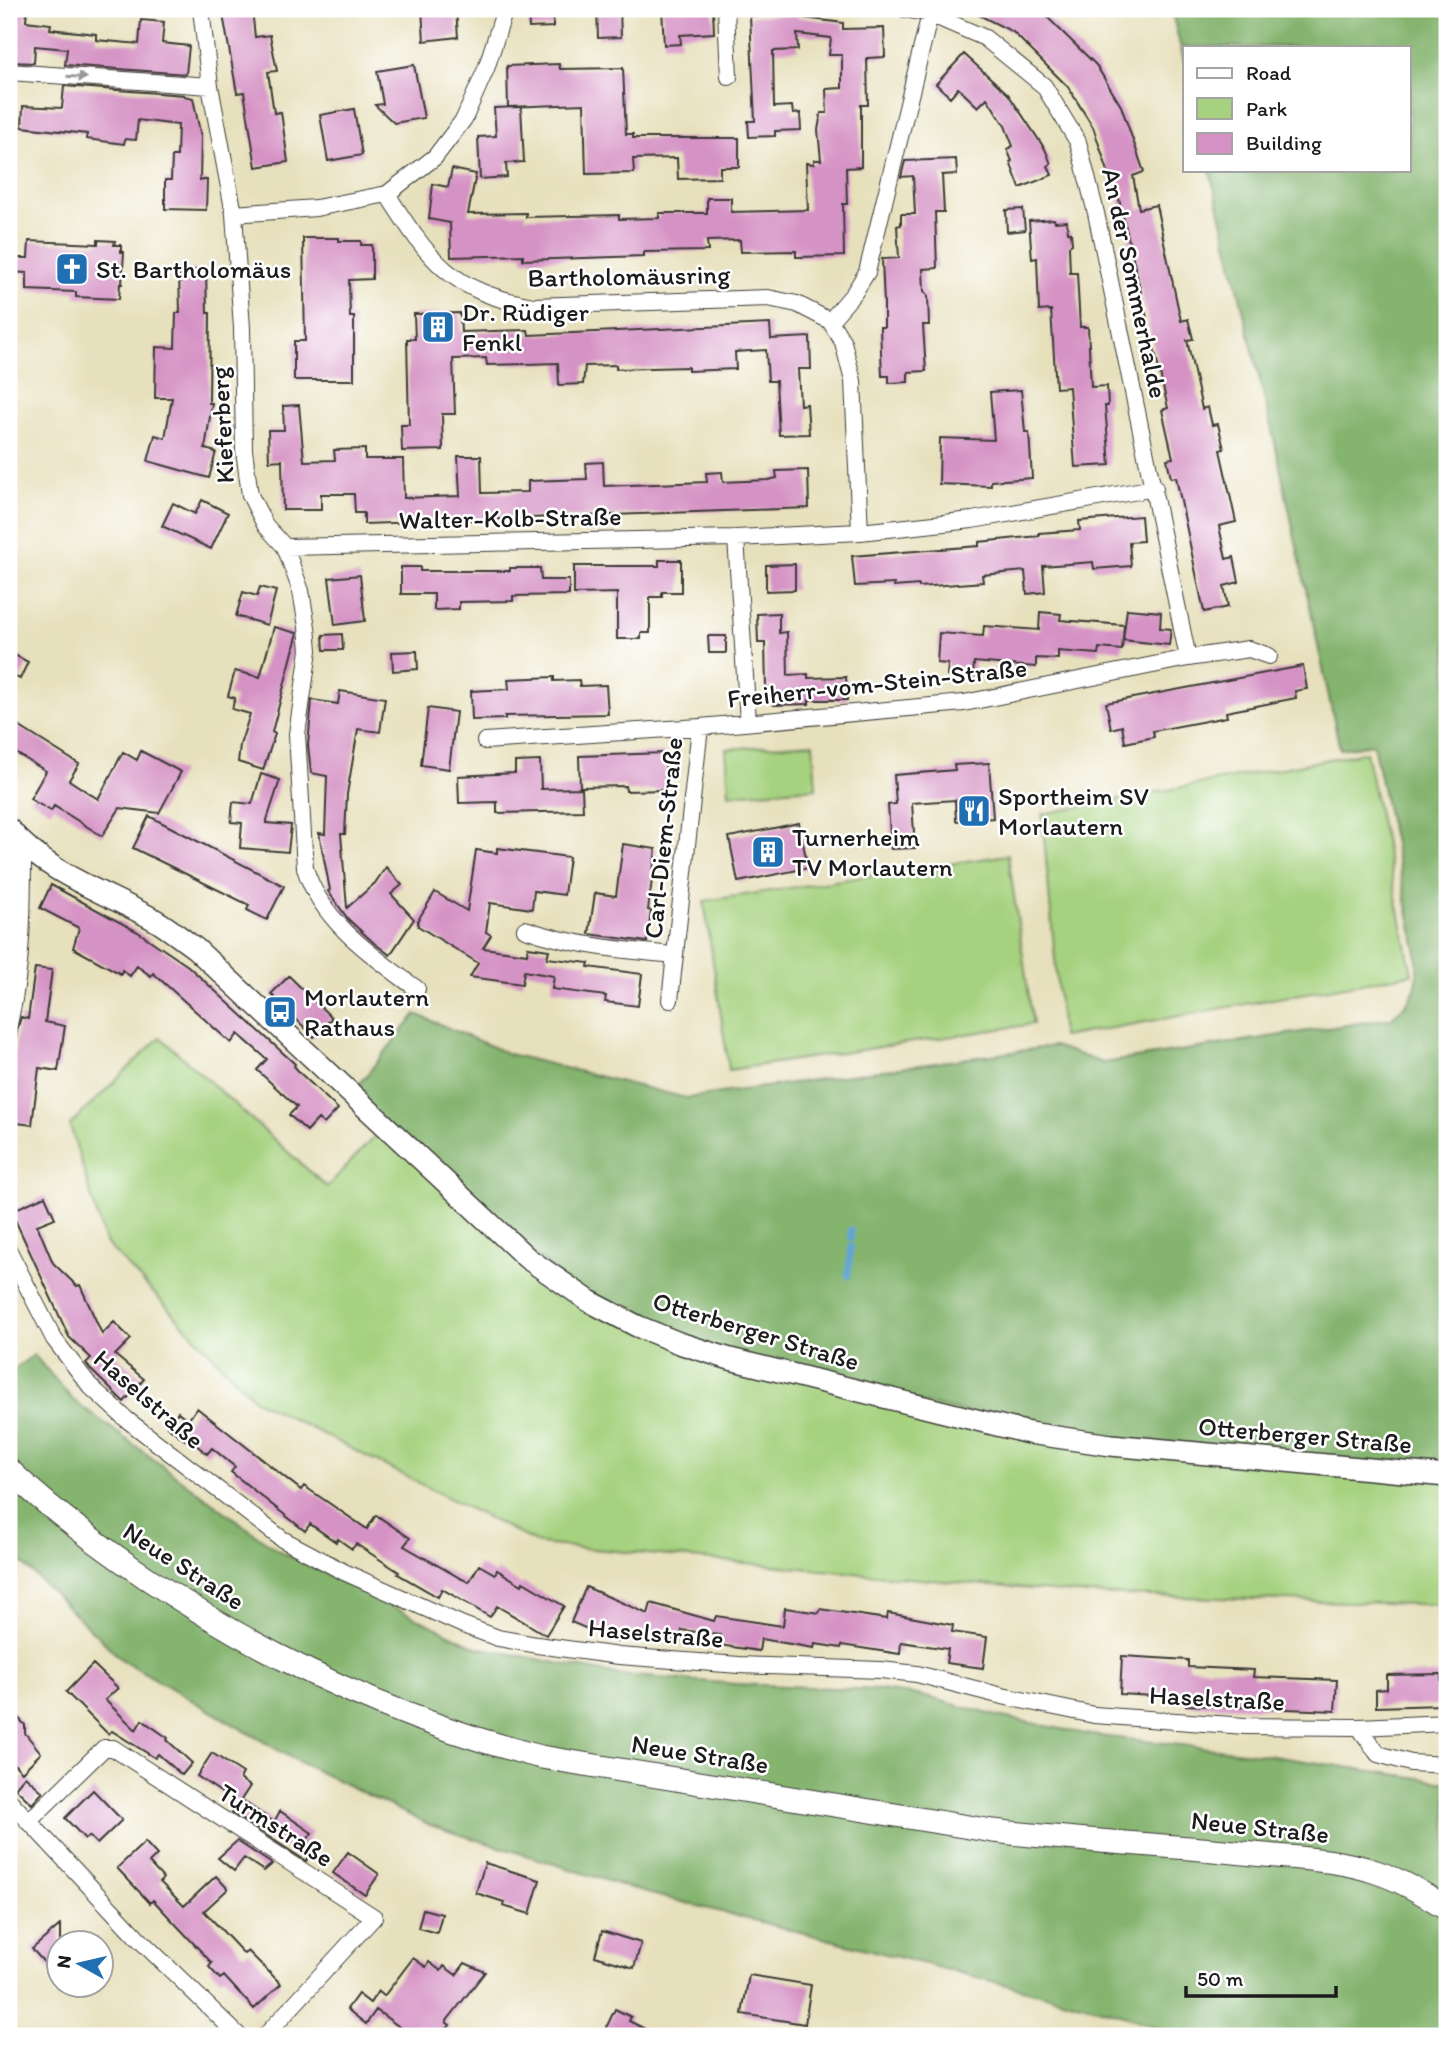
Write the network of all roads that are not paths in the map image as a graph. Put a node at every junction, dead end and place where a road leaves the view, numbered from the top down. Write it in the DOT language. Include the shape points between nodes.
graph roads {
  1 [pos="201,9"];
  2 [pos="505,9"];
  3 [pos="726,9"];
  4 [pos="905,9"];
  5 [pos="930,14"];
  6 [pos="9,72"];
  7 [pos="729,77"];
  8 [pos="210,86"];
  9 [pos="387,194"];
  10 [pos="234,214"];
  11 [pos="830,321"];
  12 [pos="1155,488"];
  13 [pos="860,532"];
  14 [pos="736,538"];
  15 [pos="285,547"];
  16 [pos="1269,656"];
  17 [pos="1188,658"];
  18 [pos="748,722"];
  19 [pos="700,727"];
  20 [pos="485,741"];
  21 [pos="16,837"];
  22 [pos="525,929"];
  23 [pos="674,955"];
  24 [pos="417,989"];
  25 [pos="670,1000"];
  26 [pos="9,1024"];
  27 [pos="9,1251"];
  28 [pos="9,1470"];
  29 [pos="1447,1476"];
  30 [pos="1447,1723"];
  31 [pos="1359,1727"];
  32 [pos="1447,1765"];
  33 [pos="9,1800"];
  34 [pos="28,1822"];
  35 [pos="1447,1908"];
  36 [pos="239,2036"];
  37 [pos="265,2036"];
  1 -- 8 [label="street, Kieferberg"];
  2 -- 9 [label="street" via="464,119 435,157"];
  3 -- 7 [label="street"];
  4 -- 5 [label="street, An der Sommerhalde"];
  5 -- 11 [label="street" via="867,272"];
  5 -- 12 [label="street, An der Sommerhalde" via="985,38 1044,86 1078,142"];
  6 -- 8 [label="street, one-way"];
  8 -- 10 [label="street, Kieferberg"];
  9 -- 10 [label="street" via="316,208"];
  9 -- 11 [label="street, Bartholomäusring" via="435,262 475,290 502,300 533,306 768,298 797,304"];
  10 -- 15 [label="street, Kieferberg" via="250,495 265,525"];
  11 -- 13 [label="street" via="843,342 853,381"];
  12 -- 13 [label="street, Walter-Kolb-Straße" via="972,520"];
  12 -- 17 [label="street, An der Sommerhalde"];
  13 -- 14 [label="street, Walter-Kolb-Straße"];
  14 -- 15 [label="street, Walter-Kolb-Straße"];
  14 -- 18 [label="street"];
  15 -- 24 [label="street, Kieferberg" via="301,591 309,650 297,734 305,868 310,885 341,926"];
  16 -- 17 [label="street, Freiherr-vom-Stein-Straße" via="1249,649"];
  17 -- 18 [label="street, Freiherr-vom-Stein-Straße" via="964,703"];
  18 -- 19 [label="street, Freiherr-vom-Stein-Straße"];
  19 -- 20 [label="street, Freiherr-vom-Stein-Straße"];
  19 -- 23 [label="street, Carl-Diem-Straße"];
  21 -- 26 [label="street" via="22,926"];
  21 -- 29 [label="street, Otterberger Straße" via="60,872 159,922 195,948 527,1258 589,1301 637,1326 730,1359 1029,1433 1111,1445"];
  22 -- 23 [label="street, Carl-Diem-Straße" via="558,941"];
  23 -- 25 [label="street, Carl-Diem-Straße"];
  27 -- 31 [label="street, Haselstraße" via="54,1339 90,1386 126,1419 282,1539 344,1572 498,1638 620,1656 917,1674 1094,1715 1245,1726"];
  28 -- 35 [label="main road, Neue Straße" via="67,1521 125,1563 246,1640 344,1690 491,1744 541,1757 993,1831 1332,1862 1376,1872"];
  30 -- 31 [label="street, Haselstraße"];
  31 -- 32 [label="street" via="1378,1754 1411,1763"];
  33 -- 34 [label="street"];
  34 -- 36 [label="street"];
  34 -- 37 [label="street, Turmstraße" via="104,1748 113,1748 374,1917"];
}
